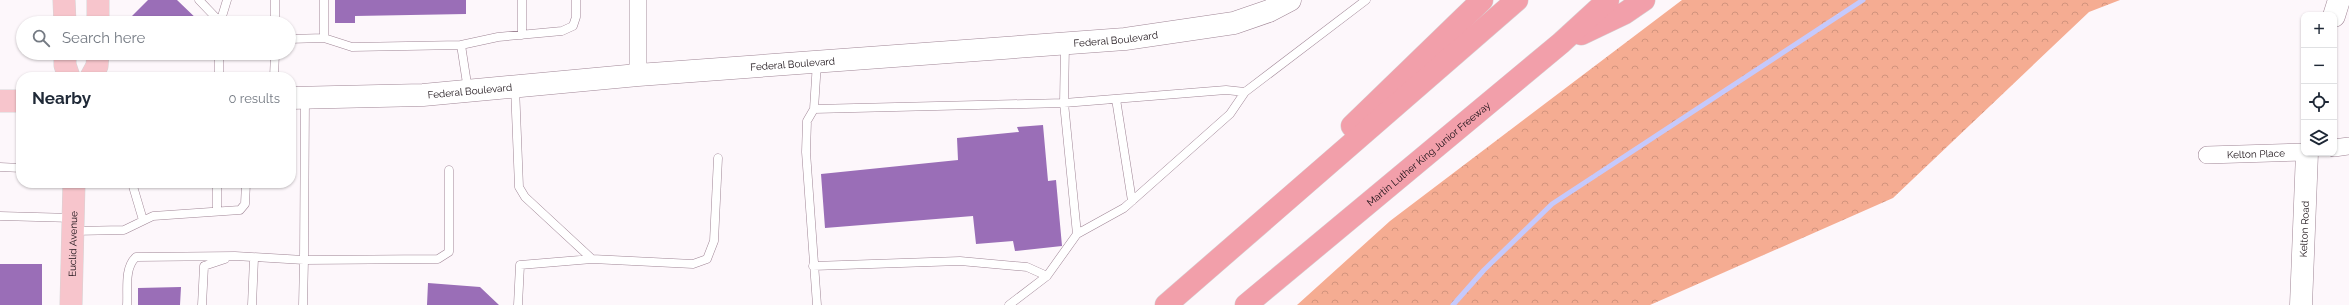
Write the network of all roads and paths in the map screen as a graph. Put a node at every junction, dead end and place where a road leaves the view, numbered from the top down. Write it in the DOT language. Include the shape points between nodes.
graph roads {
  1 [pos="64,0"];
  2 [pos="98,0"];
  3 [pos="198,0"];
  4 [pos="227,0"];
  5 [pos="275,0"];
  6 [pos="324,0"];
  7 [pos="522,0"];
  8 [pos="576,0"];
  9 [pos="638,0"];
  10 [pos="1290,0"];
  11 [pos="1366,0"];
  12 [pos="1482,0"];
  13 [pos="1517,0"];
  14 [pos="1608,0"];
  15 [pos="1644,0"];
  16 [pos="2339,0"];
  17 [pos="2335,12"];
  18 [pos="65,16"];
  19 [pos="98,16"];
  20 [pos="213,16"];
  21 [pos="222,16"];
  22 [pos="275,16"];
  23 [pos="522,35"];
  24 [pos="324,38"];
  25 [pos="296,39"];
  26 [pos="1065,43"];
  27 [pos="1562,43"];
  28 [pos="462,45"];
  29 [pos="65,60"];
  30 [pos="97,60"];
  31 [pos="220,60"];
  32 [pos="275,60"];
  33 [pos="817,62"];
  34 [pos="67,72"];
  35 [pos="94,72"];
  36 [pos="219,72"];
  37 [pos="274,72"];
  38 [pos="638,75"];
  39 [pos="515,87"];
  40 [pos="468,91"];
  41 [pos="1245,92"];
  42 [pos="298,98"];
  43 [pos="1116,99"];
  44 [pos="0,101"];
  45 [pos="16,101"];
  46 [pos="1064,103"];
  47 [pos="814,109"];
  48 [pos="2349,146"];
  49 [pos="2337,148"];
  50 [pos="2301,153"];
  51 [pos="2207,156"];
  52 [pos="2305,156"];
  53 [pos="718,158"];
  54 [pos="0,167"];
  55 [pos="16,168"];
  56 [pos="449,170"];
  57 [pos="74,188"];
  58 [pos="133,188"];
  59 [pos="216,188"];
  60 [pos="246,188"];
  61 [pos="1132,201"];
  62 [pos="217,211"];
  63 [pos="0,216"];
  64 [pos="143,220"];
  65 [pos="74,224"];
  66 [pos="1077,234"];
  67 [pos="235,256"];
  68 [pos="254,258"];
  69 [pos="592,259"];
  70 [pos="304,260"];
  71 [pos="813,266"];
  72 [pos="1202,273"];
  73 [pos="1047,276"];
  74 [pos="71,305"];
  75 [pos="127,305"];
  76 [pos="202,305"];
  77 [pos="252,305"];
  78 [pos="303,305"];
  79 [pos="518,305"];
  80 [pos="817,305"];
  81 [pos="1008,305"];
  82 [pos="1166,305"];
  83 [pos="1246,305"];
  84 [pos="2302,305"];
  1 -- 18 [label="main road"];
  2 -- 19 [label="main road"];
  3 -- 20 [label="lane"];
  4 -- 21 [label="lane"];
  5 -- 22 [label="lane"];
  6 -- 24 [label="lane"];
  7 -- 23 [label="lane"];
  8 -- 23 [label="lane" via="573,26 562,31"];
  9 -- 38 [label="street"];
  10 -- 26 [label="main road, Federal Boulevard" via="1269,12 1234,24 1125,39"];
  11 -- 41 [label="lane"];
  12 -- 72 [label="highway"];
  13 -- 72 [label="highway"];
  14 -- 27 [label="highway, Martin Luther King Junior Freeway"];
  15 -- 27 [label="highway" via="1626,13"];
  16 -- 17 [label="main road"];
  23 -- 28 [label="lane"];
  24 -- 25 [label="lane"];
  24 -- 28 [label="lane" via="352,47"];
  26 -- 33 [label="main road, Federal Boulevard"];
  26 -- 46 [label="lane"];
  27 -- 83 [label="highway, Martin Luther King Junior Freeway"];
  28 -- 40 [label="lane"];
  29 -- 34 [label="main road"];
  30 -- 35 [label="main road"];
  31 -- 36 [label="lane"];
  32 -- 37 [label="lane"];
  33 -- 38 [label="main road, Federal Boulevard"];
  33 -- 47 [label="lane"];
  38 -- 39 [label="main road, Federal Boulevard"];
  39 -- 40 [label="main road, Federal Boulevard"];
  39 -- 69 [label="lane" via="518,187 525,197"];
  40 -- 42 [label="main road, Federal Boulevard" via="423,96"];
  41 -- 43 [label="lane" via="1226,90"];
  41 -- 61 [label="lane" via="1230,114"];
  42 -- 70 [label="lane"];
  43 -- 46 [label="lane"];
  43 -- 61 [label="lane"];
  44 -- 45 [label="main road"];
  46 -- 47 [label="lane"];
  46 -- 66 [label="lane"];
  47 -- 71 [label="lane" via="807,121 806,152"];
  48 -- 49 [label="street"];
  50 -- 51 [label="street, Kelton Place"];
  52 -- 84 [label="main road, Kelton Road"];
  53 -- 69 [label="lane" via="714,241 707,259 693,264"];
  54 -- 55 [label="lane"];
  56 -- 70 [label="lane" via="449,252 438,259"];
  57 -- 65 [label="main road, Euclid Avenue"];
  58 -- 64 [label="lane"];
  59 -- 62 [label="lane"];
  60 -- 62 [label="lane" via="245,204 240,210"];
  61 -- 66 [label="lane"];
  62 -- 64 [label="lane" via="153,216"];
  63 -- 65 [label="lane"];
  64 -- 65 [label="lane" via="124,230"];
  65 -- 74 [label="main road, Euclid Avenue"];
  66 -- 73 [label="lane"];
  67 -- 68 [label="lane"];
  67 -- 75 [label="lane" via="136,257 130,263"];
  67 -- 76 [label="lane" via="204,266"];
  68 -- 70 [label="lane"];
  68 -- 77 [label="lane"];
  69 -- 79 [label="lane" via="520,265"];
  70 -- 78 [label="lane"];
  71 -- 73 [label="lane" via="960,261 1027,267"];
  71 -- 80 [label="lane"];
  72 -- 82 [label="highway"];
  73 -- 81 [label="lane"];
}
